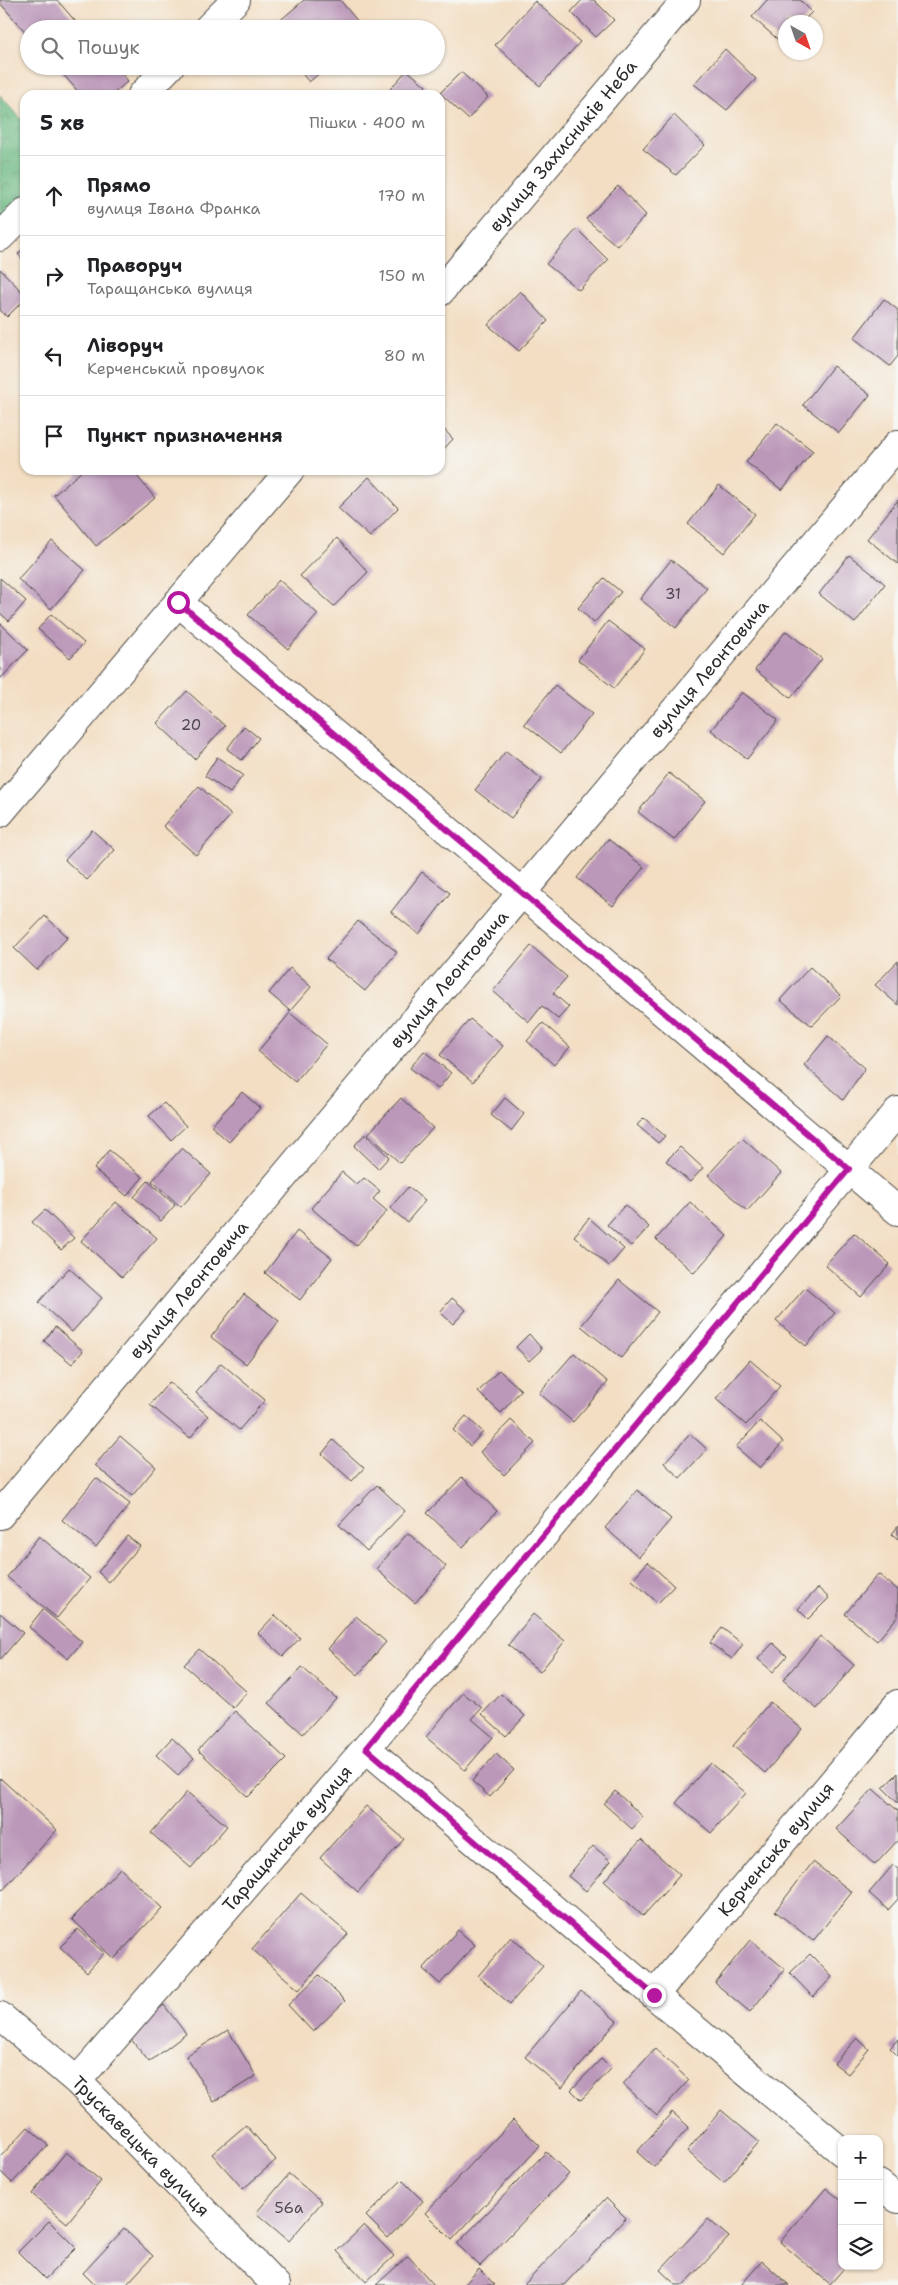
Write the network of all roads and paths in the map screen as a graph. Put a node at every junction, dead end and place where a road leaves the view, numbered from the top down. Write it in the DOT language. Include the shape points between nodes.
graph roads {
  1 [pos="236,0"];
  2 [pos="686,0"];
  3 [pos="217,20"];
  4 [pos="161,75"];
  5 [pos="147,90"];
  6 [pos="20,217"];
  7 [pos="0,238"];
  8 [pos="445,286"];
  9 [pos="898,444"];
  10 [pos="286,475"];
  11 [pos="178,602"];
  12 [pos="0,814"];
  13 [pos="522,893"];
  14 [pos="898,1111"];
  15 [pos="849,1169"];
  16 [pos="898,1211"];
  17 [pos="0,1515"];
  18 [pos="898,1704"];
  19 [pos="366,1748"];
  20 [pos="654,1995"];
  21 [pos="0,2016"];
  22 [pos="77,2081"];
  23 [pos="838,2149"];
  24 [pos="883,2187"];
  25 [pos="898,2200"];
  26 [pos="276,2285"];
  1 -- 3 [label="street"];
  2 -- 8 [label="street, вулиця Захисників Неба"];
  4 -- 5 [label="street"];
  6 -- 7 [label="street"];
  9 -- 13 [label="street, вулиця Леонтовича"];
  10 -- 11 [label="street"];
  11 -- 12 [label="street"];
  11 -- 13 [label="street"];
  13 -- 15 [label="street"];
  13 -- 17 [label="street, вулиця Леонтовича"];
  14 -- 15 [label="street, Таращанська вулиця"];
  15 -- 16 [label="street"];
  15 -- 19 [label="street, Таращанська вулиця"];
  18 -- 20 [label="street, Керченська вулиця"];
  19 -- 20 [label="street"];
  19 -- 22 [label="street, Таращанська вулиця"];
  20 -- 23 [label="street"];
  21 -- 22 [label="street, Трускавецька вулиця"];
  22 -- 26 [label="street, Трускавецька вулиця"];
  24 -- 25 [label="street"];
}
